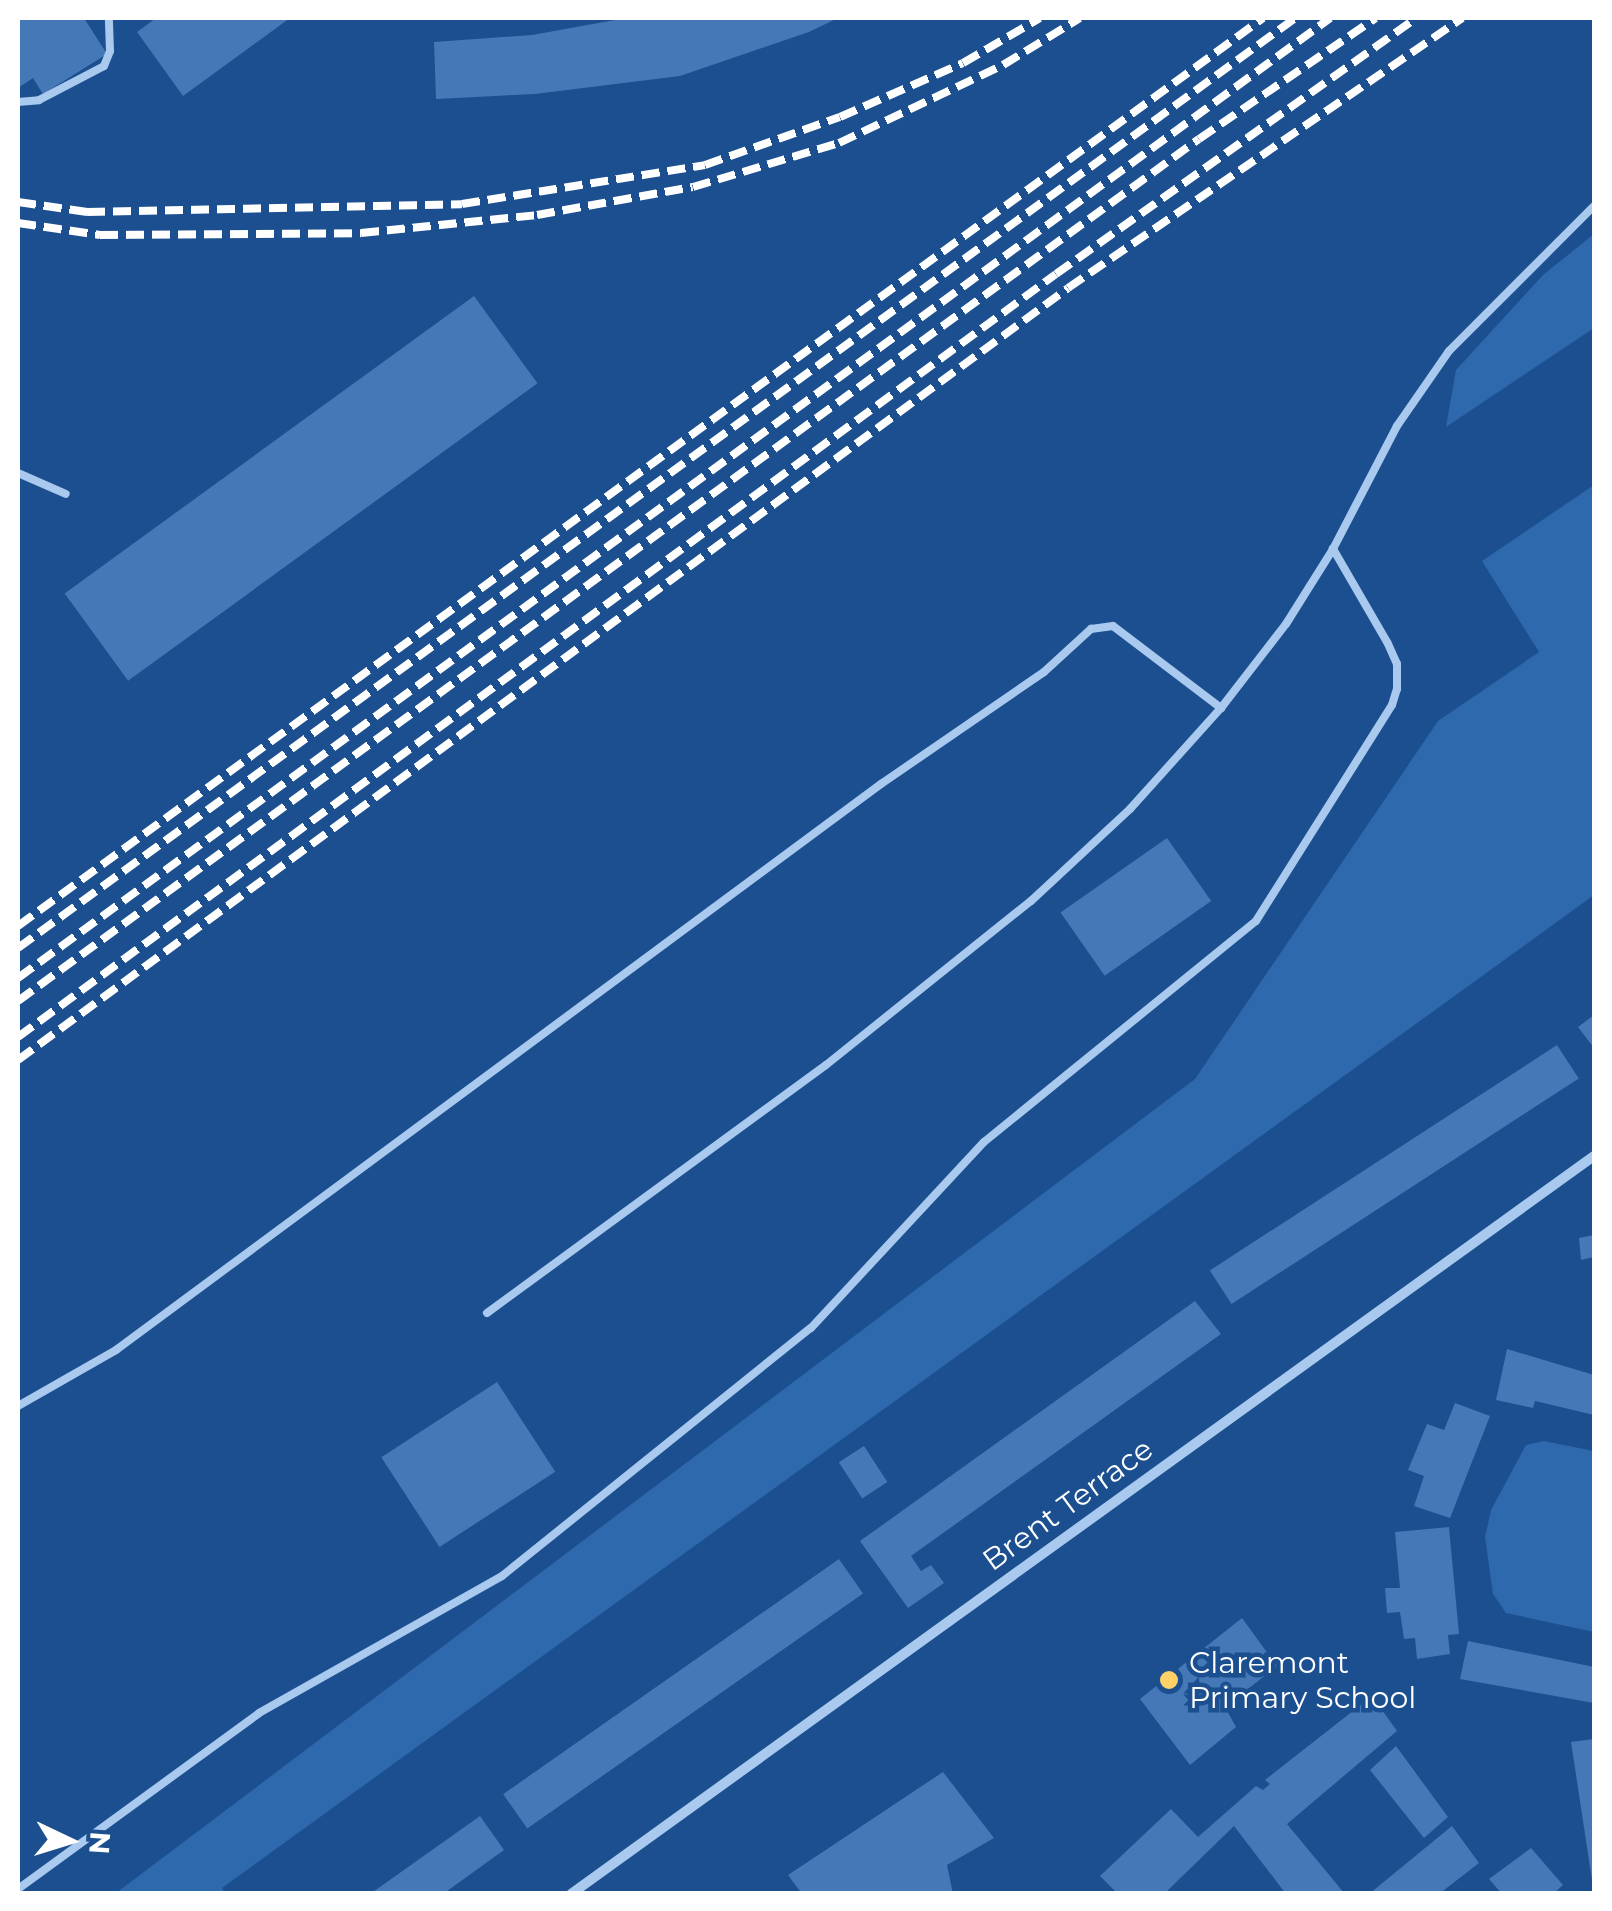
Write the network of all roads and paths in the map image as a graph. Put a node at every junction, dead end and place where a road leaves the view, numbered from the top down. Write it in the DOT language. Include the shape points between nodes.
graph roads {
  1 [pos="109,18"];
  2 [pos="18,102"];
  3 [pos="1594,206"];
  4 [pos="18,473"];
  5 [pos="66,494"];
  6 [pos="1333,549"];
  7 [pos="1222,708"];
  8 [pos="1594,1156"];
  9 [pos="487,1312"];
  10 [pos="18,1406"];
  11 [pos="18,1889"];
  12 [pos="571,1894"];
  1 -- 2 [label="lane" via="104,66 38,100"];
  3 -- 6 [label="lane" via="1449,352 1397,426"];
  4 -- 5 [label="lane"];
  6 -- 7 [label="lane"];
  6 -- 11 [label="lane" via="1387,642 1397,689 1256,921 984,1142 811,1328 502,1576 259,1713"];
  7 -- 9 [label="lane" via="1130,809 1031,901 826,1065"];
  7 -- 10 [label="lane" via="1114,626 1091,628 1044,672 881,784 116,1350"];
  8 -- 12 [label="street, Brent Terrace"];
}
